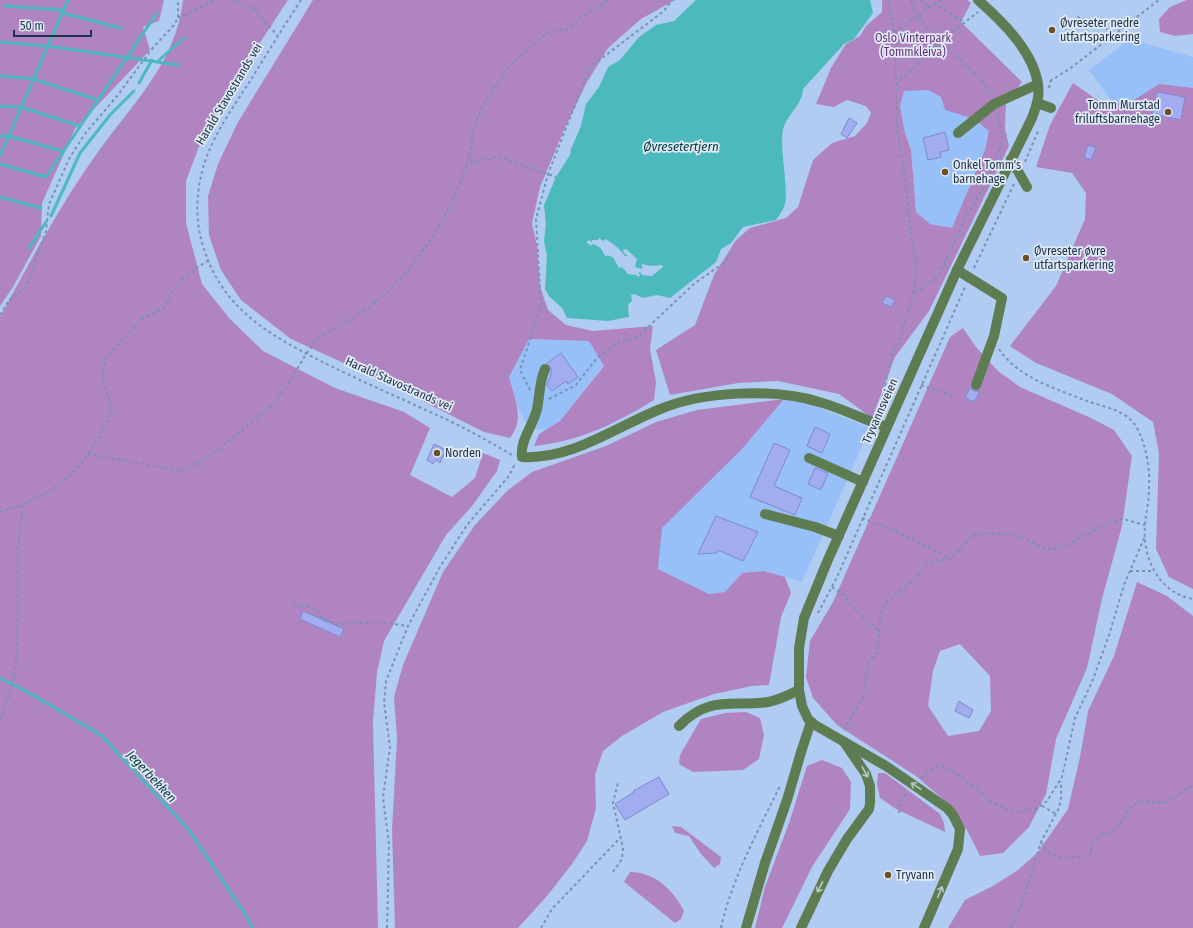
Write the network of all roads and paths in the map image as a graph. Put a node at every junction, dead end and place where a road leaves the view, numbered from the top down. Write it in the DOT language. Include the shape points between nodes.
graph roads {
  1 [pos="178,0"];
  2 [pos="215,0"];
  3 [pos="230,0"];
  4 [pos="301,0"];
  5 [pos="608,0"];
  6 [pos="672,0"];
  7 [pos="888,0"];
  8 [pos="911,0"];
  9 [pos="920,0"];
  10 [pos="941,0"];
  11 [pos="1159,0"];
  12 [pos="981,3"];
  13 [pos="934,4"];
  14 [pos="929,7"];
  15 [pos="917,16"];
  16 [pos="1077,17"];
  17 [pos="178,18"];
  18 [pos="964,22"];
  19 [pos="1115,33"];
  20 [pos="895,34"];
  21 [pos="278,36"];
  22 [pos="940,42"];
  23 [pos="1051,80"];
  24 [pos="896,85"];
  25 [pos="1038,85"];
  26 [pos="994,104"];
  27 [pos="1044,105"];
  28 [pos="1039,127"];
  29 [pos="958,133"];
  30 [pos="1011,159"];
  31 [pos="465,167"];
  32 [pos="548,174"];
  33 [pos="1019,174"];
  34 [pos="556,177"];
  35 [pos="1027,188"];
  36 [pos="732,253"];
  37 [pos="208,261"];
  38 [pos="957,270"];
  39 [pos="970,277"];
  40 [pos="914,292"];
  41 [pos="0,315"];
  42 [pos="993,339"];
  43 [pos="306,354"];
  44 [pos="545,369"];
  45 [pos="921,384"];
  46 [pos="976,385"];
  47 [pos="955,397"];
  48 [pos="883,402"];
  49 [pos="538,404"];
  50 [pos="887,427"];
  51 [pos="88,454"];
  52 [pos="520,457"];
  53 [pos="809,458"];
  54 [pos="863,482"];
  55 [pos="23,506"];
  56 [pos="0,512"];
  57 [pos="765,514"];
  58 [pos="862,518"];
  59 [pos="1145,525"];
  60 [pos="839,536"];
  61 [pos="1145,536"];
  62 [pos="951,558"];
  63 [pos="1129,571"];
  64 [pos="1154,571"];
  65 [pos="832,587"];
  66 [pos="1193,599"];
  67 [pos="294,606"];
  68 [pos="815,615"];
  69 [pos="408,626"];
  70 [pos="880,633"];
  71 [pos="799,690"];
  72 [pos="0,721"];
  73 [pos="811,722"];
  74 [pos="679,726"];
  75 [pos="841,739"];
  76 [pos="782,780"];
  77 [pos="1061,780"];
  78 [pos="618,783"];
  79 [pos="913,784"];
  80 [pos="1193,786"];
  81 [pos="1042,806"];
  82 [pos="899,813"];
  83 [pos="1056,814"];
  84 [pos="621,837"];
  85 [pos="1041,842"];
  86 [pos="613,872"];
  87 [pos="387,928"];
  88 [pos="541,928"];
  89 [pos="721,928"];
  90 [pos="746,928"];
  91 [pos="801,928"];
  92 [pos="924,928"];
  93 [pos="1011,928"];
  1 -- 17 [label="path"];
  2 -- 17 [label="path"];
  3 -- 21 [label="path" via="253,8"];
  4 -- 21 [label="path, Harald Stavostrands vei"];
  5 -- 31 [label="path" via="567,29 546,33 508,67 483,105 473,131 471,151"];
  6 -- 32 [label="path" via="664,11 590,67"];
  7 -- 20 [label="path"];
  8 -- 15 [label="path"];
  9 -- 14 [label="path"];
  10 -- 13 [label="path"];
  11 -- 19 [label="path"];
  12 -- 18 [label="path"];
  12 -- 25 [label="street" via="1020,45 1034,70"];
  13 -- 14 [label="path"];
  13 -- 18 [label="path"];
  14 -- 15 [label="path"];
  15 -- 20 [label="path"];
  15 -- 22 [label="path"];
  16 -- 19 [label="path"];
  17 -- 41 [label="path" via="118,96 84,135 69,159 49,204 46,231 28,282 25,288 9,300"];
  18 -- 22 [label="path"];
  19 -- 23 [label="path" via="1068,70"];
  20 -- 24 [label="path"];
  21 -- 37 [label="path, Harald Stavostrands vei" via="225,121 203,167 198,194 198,215"];
  22 -- 24 [label="path"];
  22 -- 26 [label="path" via="977,75 989,90"];
  23 -- 25 [label="path"];
  23 -- 27 [label="path"];
  24 -- 40 [label="path" via="897,127 916,264"];
  25 -- 26 [label="street"];
  25 -- 27 [label="street, Tryvannsveien"];
  26 -- 29 [label="street"];
  26 -- 40 [label="path" via="1003,136 988,180 938,276"];
  27 -- 30 [label="street, Tryvannsveien" via="1032,118"];
  28 -- 33 [label="path"];
  30 -- 33 [label="street"];
  30 -- 38 [label="street, Tryvannsveien"];
  31 -- 32 [label="path" via="497,156"];
  31 -- 43 [label="path" via="443,220 405,274 362,313 319,337"];
  32 -- 34 [label="path"];
  32 -- 49 [label="path" via="536,220 541,306 520,370"];
  33 -- 35 [label="street"];
  33 -- 39 [label="path"];
  36 -- 49 [label="path" via="724,263 684,293 634,339 620,341 597,358 576,386"];
  37 -- 43 [label="path, Harald Stavostrands vei" via="225,291 252,320 280,340"];
  37 -- 51 [label="path" via="190,272 174,287 165,308 143,318 106,357 102,375 112,411"];
  38 -- 39 [label="street"];
  38 -- 50 [label="street, Tryvannsveien"];
  39 -- 42 [label="street" via="1002,298"];
  39 -- 45 [label="path"];
  40 -- 48 [label="path" via="899,341 891,357"];
  42 -- 46 [label="street"];
  42 -- 59 [label="path" via="1008,360 1021,370 1052,387 1123,413 1133,422 1142,438 1148,464 1149,489"];
  43 -- 51 [label="path" via="272,406 210,456 182,471"];
  43 -- 52 [label="path, Harald Stavostrands vei" via="461,426"];
  44 -- 49 [label="street" via="540,379"];
  45 -- 47 [label="path"];
  45 -- 58 [label="path"];
  49 -- 52 [label="street"];
  50 -- 52 [label="street" via="817,401 782,394 750,393 676,403 559,454 538,458"];
  50 -- 54 [label="street, Tryvannsveien"];
  51 -- 55 [label="path" via="59,485"];
  52 -- 69 [label="path" via="509,476 477,512 457,540"];
  53 -- 54 [label="street"];
  54 -- 60 [label="street, Tryvannsveien"];
  55 -- 56 [label="path"];
  55 -- 72 [label="path" via="18,545 16,666"];
  57 -- 60 [label="street"];
  58 -- 62 [label="path"];
  58 -- 65 [label="path"];
  59 -- 61 [label="path"];
  59 -- 62 [label="path" via="1123,519 1108,523 1064,546 1047,550 1019,536 973,535"];
  60 -- 71 [label="street, Tryvannsveien" via="807,609 801,629"];
  61 -- 63 [label="path"];
  61 -- 64 [label="path"];
  62 -- 70 [label="path" via="929,563 916,578 885,603 880,617"];
  63 -- 64 [label="path"];
  63 -- 77 [label="path" via="1092,682 1075,718"];
  64 -- 66 [label="path" via="1169,590"];
  65 -- 68 [label="path"];
  65 -- 70 [label="path" via="843,594"];
  67 -- 69 [label="path" via="315,609 322,619 337,624 380,622"];
  69 -- 87 [label="path" via="389,672 384,693 390,747 383,798 389,844"];
  70 -- 75 [label="path" via="878,652 866,668 862,697"];
  71 -- 73 [label="street, Tryvannsveien" via="802,706"];
  71 -- 74 [label="street" via="773,701 727,703 708,707 688,717"];
  73 -- 75 [label="street"];
  73 -- 90 [label="street"];
  75 -- 79 [label="street"];
  75 -- 91 [label="street, one-way" via="866,774 870,786 869,809 828,871"];
  76 -- 89 [label="path" via="738,875"];
  77 -- 81 [label="path"];
  77 -- 83 [label="path" via="1061,798"];
  78 -- 84 [label="path" via="613,803"];
  79 -- 81 [label="path" via="934,767 944,766 1004,809 1024,812"];
  79 -- 82 [label="path" via="902,800"];
  92 -- 79 [label="street, one-way" via="953,862 960,830 953,815"];
  80 -- 85 [label="path" via="1177,798 1162,804 1150,800 1139,802 1125,812 1112,832 1094,841 1090,855 1058,858"];
  81 -- 83 [label="path"];
  83 -- 85 [label="path"];
  84 -- 86 [label="path" via="622,859"];
  84 -- 88 [label="path" via="552,909"];
  85 -- 93 [label="path" via="1024,897"];
}
